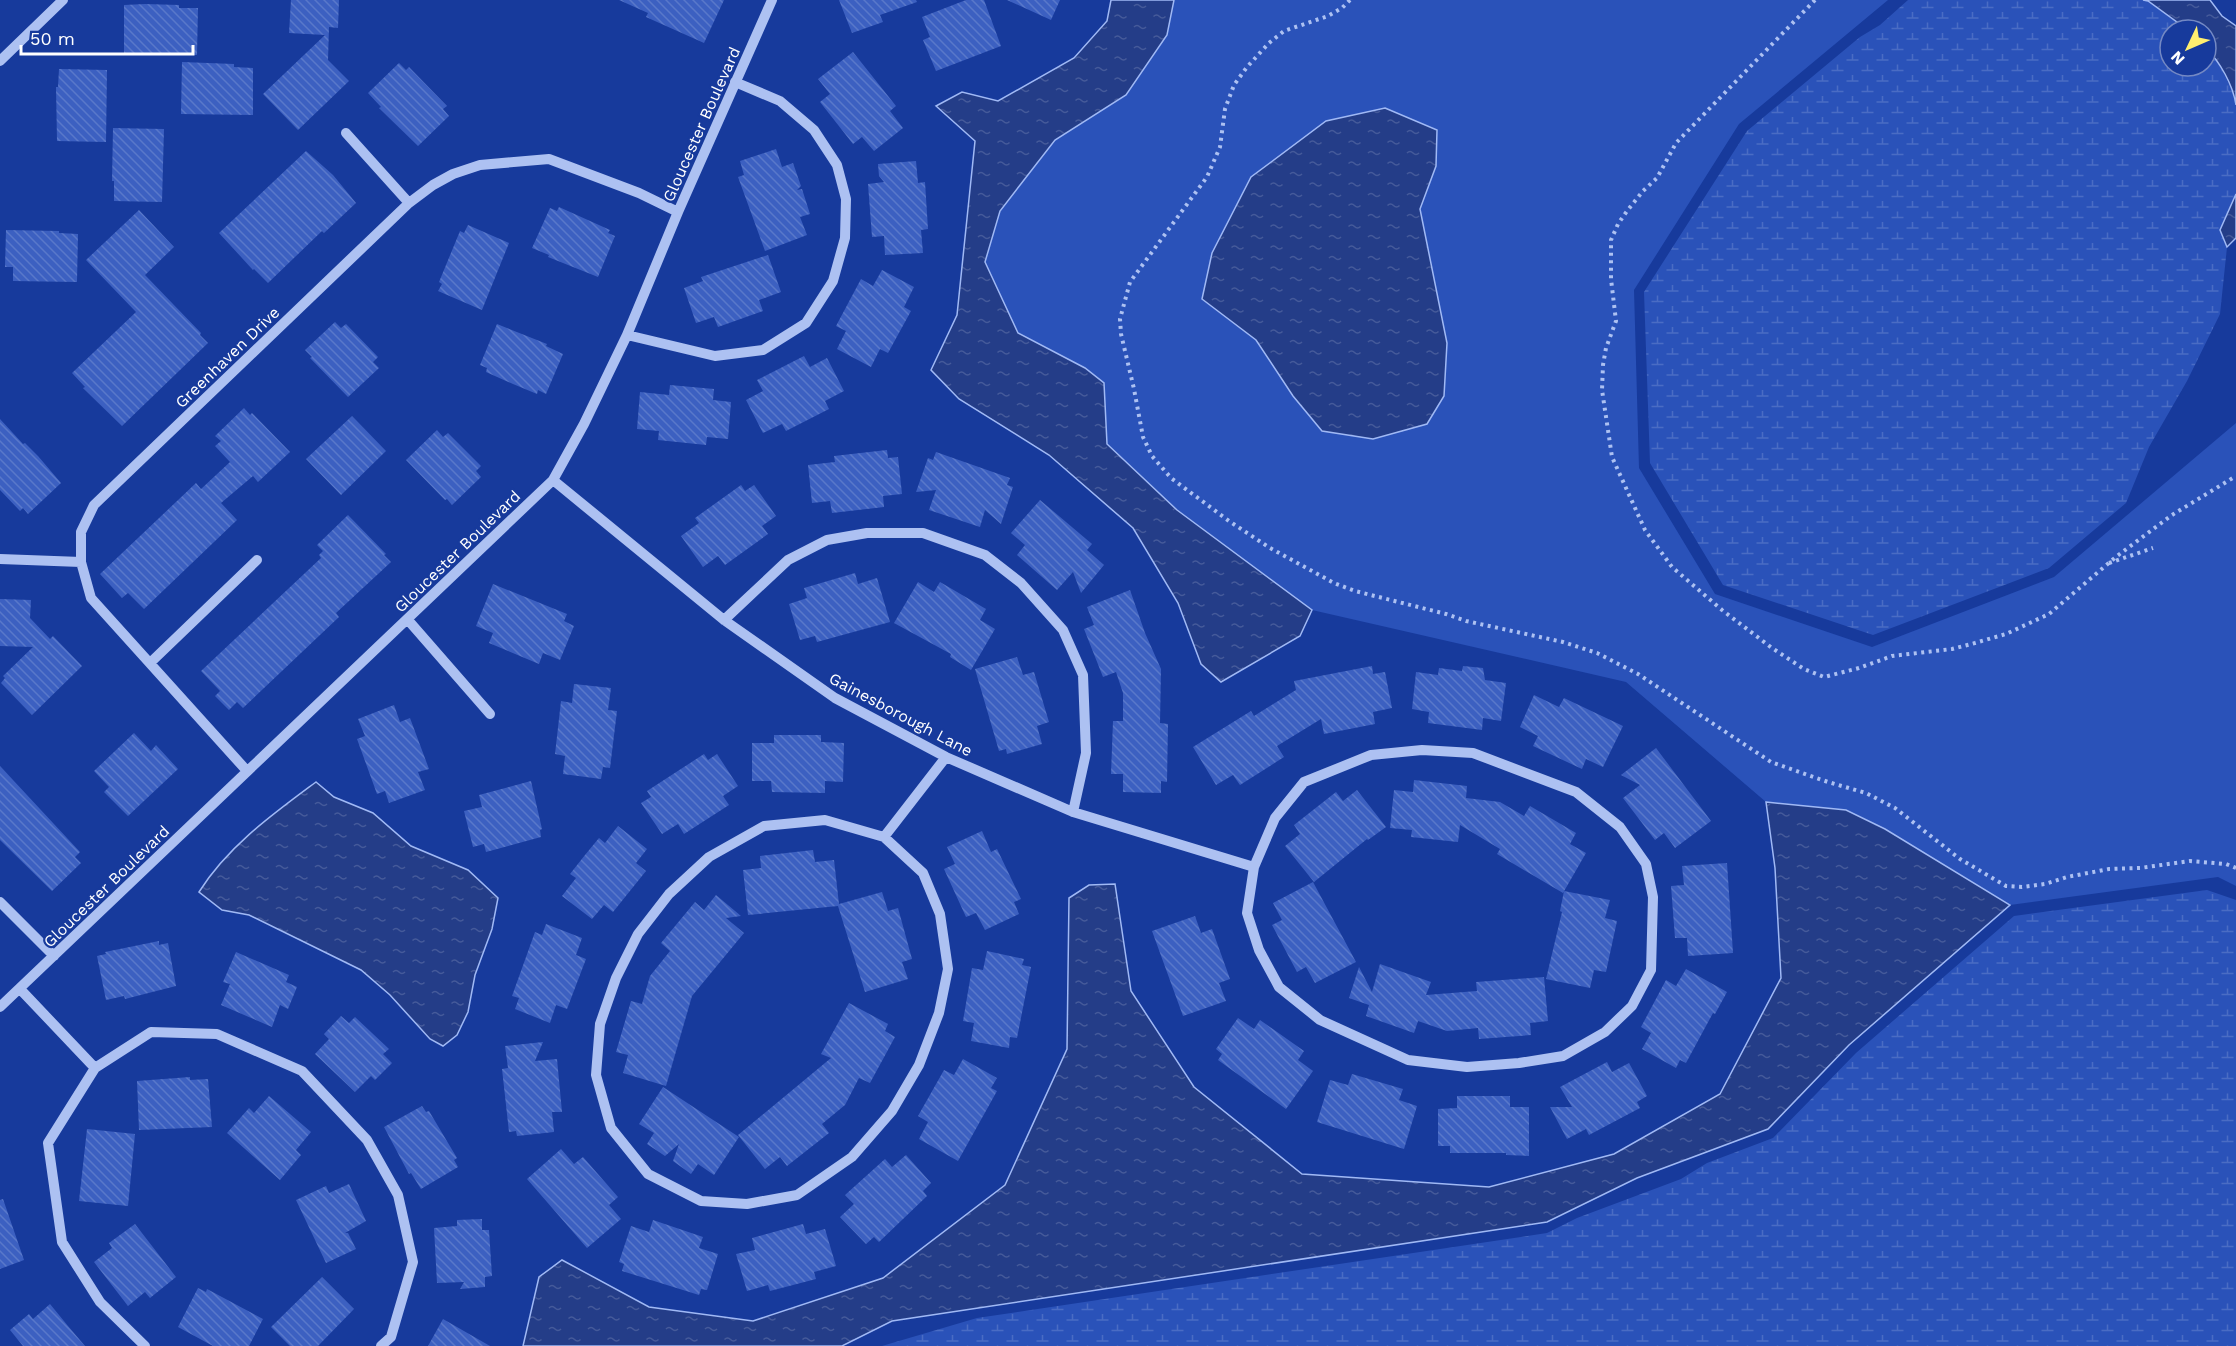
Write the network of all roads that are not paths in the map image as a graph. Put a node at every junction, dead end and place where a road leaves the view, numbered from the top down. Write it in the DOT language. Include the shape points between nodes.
graph roads {
  1 [pos="63,0"];
  2 [pos="772,0"];
  3 [pos="0,61"];
  4 [pos="735,82"];
  5 [pos="346,133"];
  6 [pos="409,203"];
  7 [pos="678,212"];
  8 [pos="627,335"];
  9 [pos="553,480"];
  10 [pos="0,559"];
  11 [pos="257,560"];
  12 [pos="81,562"];
  13 [pos="408,620"];
  14 [pos="724,620"];
  15 [pos="150,663"];
  16 [pos="490,714"];
  17 [pos="946,757"];
  18 [pos="247,771"];
  19 [pos="1074,812"];
  20 [pos="884,837"];
  21 [pos="1254,867"];
  22 [pos="0,902"];
  23 [pos="54,956"];
  24 [pos="20,989"];
  25 [pos="0,1007"];
  26 [pos="95,1068"];
  27 [pos="145,1346"];
  28 [pos="381,1346"];
  1 -- 3 [label="street"];
  2 -- 4 [label="street, Gloucester Boulevard"];
  4 -- 7 [label="street, Gloucester Boulevard"];
  4 -- 8 [label="street" via="780,101 814,130 837,165 846,199 845,238 833,282 806,323 763,350 715,356"];
  5 -- 6 [label="street"];
  6 -- 7 [label="street, Greenhaven Drive" via="453,174 480,165 549,159 639,192"];
  6 -- 12 [label="street, Greenhaven Drive" via="94,505 81,532"];
  7 -- 8 [label="street, Gloucester Boulevard"];
  8 -- 9 [label="street, Gloucester Boulevard"];
  9 -- 13 [label="street, Gloucester Boulevard"];
  9 -- 14 [label="street, Gainesborough Lane"];
  10 -- 12 [label="street"];
  11 -- 15 [label="street"];
  12 -- 15 [label="street, Greenhaven Drive" via="91,598"];
  13 -- 16 [label="street"];
  13 -- 18 [label="street, Gloucester Boulevard"];
  14 -- 17 [label="street, Gainesborough Lane" via="835,698"];
  14 -- 19 [label="street" via="788,560 827,540 867,534 923,533 985,555 1021,583 1063,630 1083,675 1086,753"];
  15 -- 18 [label="street, Greenhaven Drive"];
  17 -- 19 [label="street, Gainesborough Lane"];
  17 -- 20 [label="street"];
  18 -- 23 [label="street, Gloucester Boulevard"];
  19 -- 21 [label="street, Gainesborough Lane"];
  20 -- 20 [label="street" via="923,873 940,914 948,969 939,1013 920,1065 892,1111 852,1157 797,1195 747,1204 702,1201 648,1174 611,1128 596,1076 600,1024 616,978 638,934 669,894 709,857 764,826 825,820"];
  21 -- 21 [label="street" via="1247,913 1279,987 1320,1020 1408,1060 1467,1066 1563,1056 1605,1032 1632,1006 1651,970 1653,897 1646,864 1620,827 1576,792 1473,753 1422,750 1371,755 1304,782 1275,818"];
  22 -- 23 [label="street"];
  23 -- 24 [label="street, Gloucester Boulevard"];
  24 -- 25 [label="street, Gloucester Boulevard"];
  24 -- 26 [label="street"];
  26 -- 27 [label="street" via="48,1143 62,1242 100,1302"];
  26 -- 28 [label="street" via="151,1032 217,1034 302,1071 367,1140 398,1195 413,1262 391,1337"];
}
